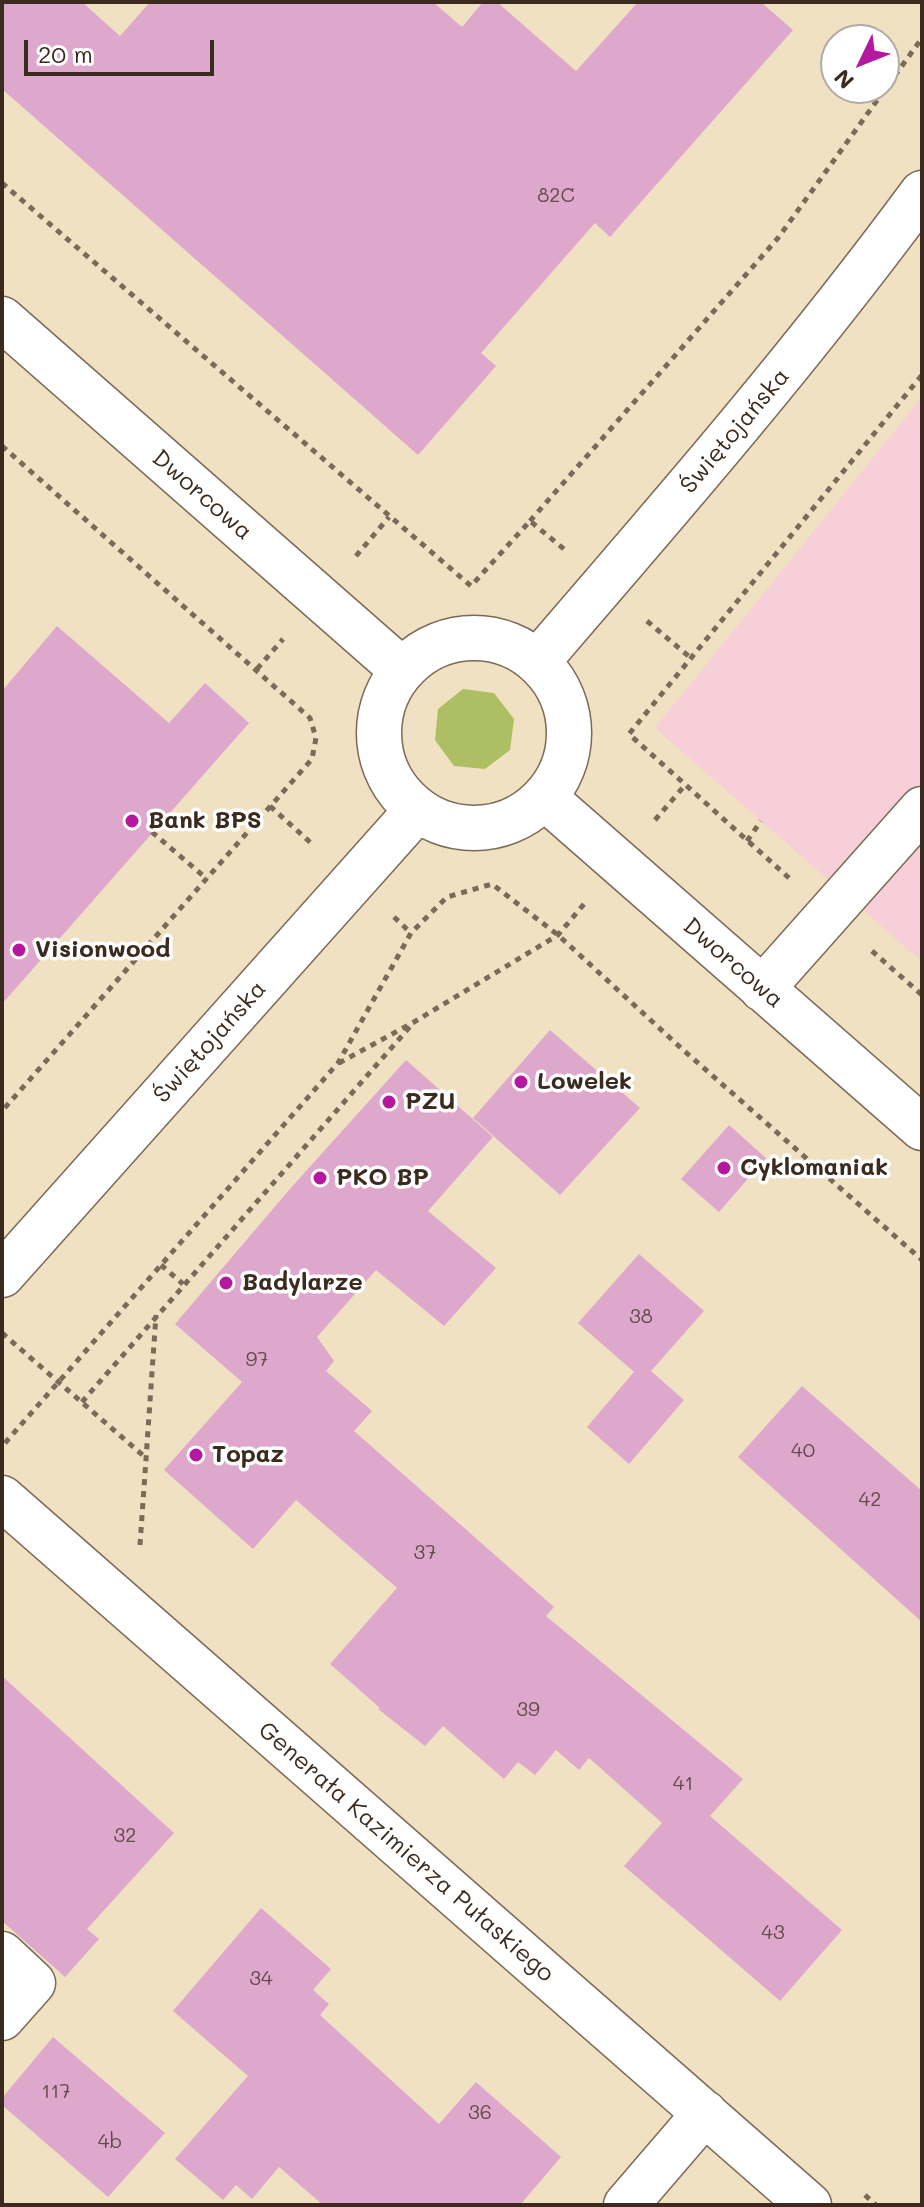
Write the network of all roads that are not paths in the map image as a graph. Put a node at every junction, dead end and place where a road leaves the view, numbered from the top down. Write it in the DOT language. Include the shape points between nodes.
graph roads {
  1 [pos="922,193"];
  2 [pos="2,319"];
  3 [pos="538,661"];
  4 [pos="402,670"];
  5 [pos="545,798"];
  6 [pos="922,809"];
  7 [pos="417,810"];
  8 [pos="762,989"];
  9 [pos="922,1128"];
  10 [pos="2,1275"];
  11 [pos="2,1498"];
  12 [pos="2,1954"];
  13 [pos="2,2018"];
  14 [pos="705,2113"];
  15 [pos="626,2205"];
  16 [pos="809,2205"];
  1 -- 3 [label="street, Świętojańska" via="748,417"];
  2 -- 4 [label="street, Dworcowa"];
  3 -- 4 [label="street" via="483,638 453,640 425,651"];
  3 -- 5 [label="street" via="557,685 568,713 569,744 561,773"];
  4 -- 7 [label="street" via="385,697 378,728 382,758 395,788"];
  5 -- 7 [label="street" via="523,816 496,827 442,823"];
  5 -- 8 [label="street, Dworcowa"];
  6 -- 8 [label="street"];
  7 -- 10 [label="street, Świętojańska"];
  8 -- 9 [label="street, Dworcowa"];
  11 -- 14 [label="street, Generała Kazimierza Pułaskiego"];
  12 -- 13 [label="street" via="33,1983"];
  14 -- 15 [label="street"];
  14 -- 16 [label="street, Generała Kazimierza Pułaskiego"];
}
